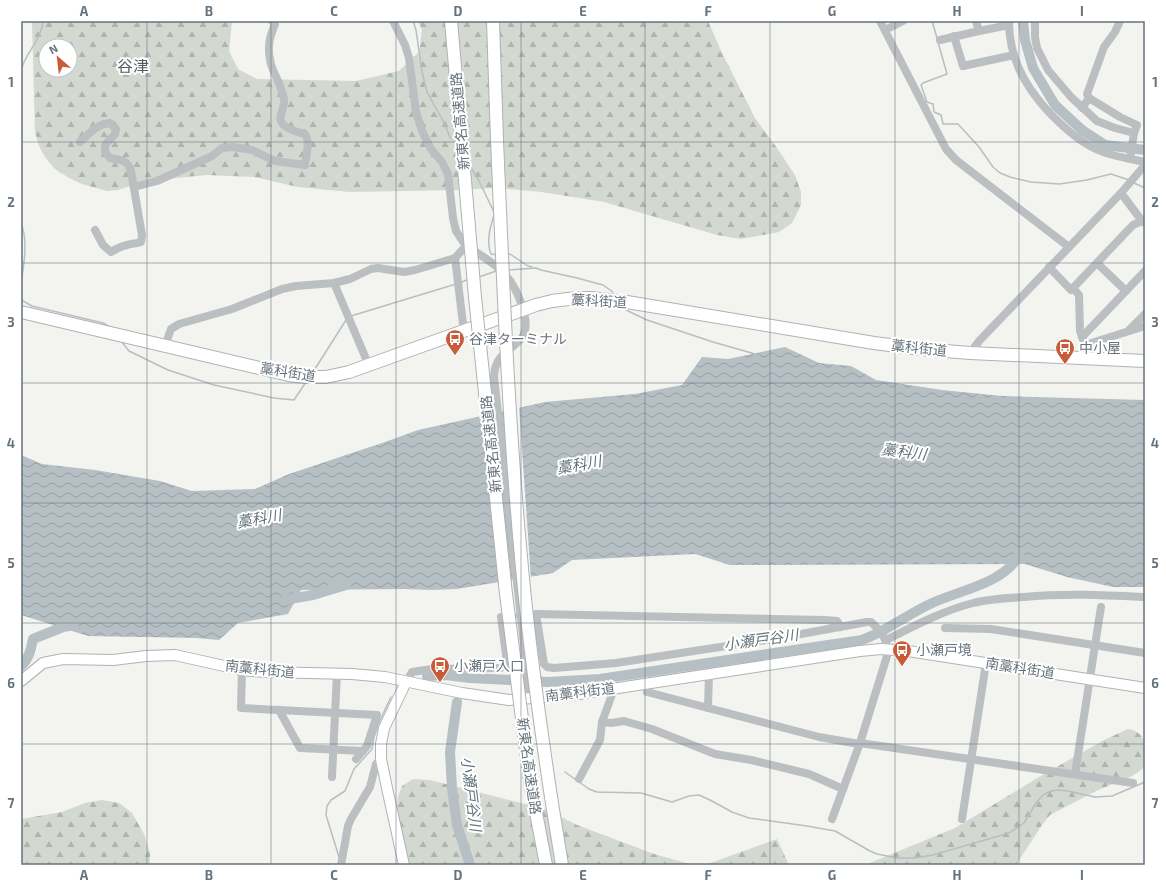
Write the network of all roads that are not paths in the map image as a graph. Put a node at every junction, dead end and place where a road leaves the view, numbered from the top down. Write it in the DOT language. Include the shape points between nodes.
graph roads {
  1 [pos="272,21"];
  2 [pos="393,21"];
  3 [pos="451,21"];
  4 [pos="493,21"];
  5 [pos="880,21"];
  6 [pos="903,21"];
  7 [pos="976,21"];
  8 [pos="1035,21"];
  9 [pos="1120,21"];
  10 [pos="1009,23"];
  11 [pos="885,30"];
  12 [pos="979,31"];
  13 [pos="954,36"];
  14 [pos="940,40"];
  15 [pos="1014,55"];
  16 [pos="1089,98"];
  17 [pos="1082,108"];
  18 [pos="1134,133"];
  19 [pos="80,142"];
  20 [pos="1130,159"];
  21 [pos="1145,163"];
  22 [pos="134,187"];
  23 [pos="1121,193"];
  24 [pos="1143,219"];
  25 [pos="95,230"];
  26 [pos="466,246"];
  27 [pos="1069,247"];
  28 [pos="455,258"];
  29 [pos="1097,263"];
  30 [pos="1049,267"];
  31 [pos="1145,271"];
  32 [pos="334,283"];
  33 [pos="1073,288"];
  34 [pos="1126,291"];
  35 [pos="523,310"];
  36 [pos="21,312"];
  37 [pos="1145,314"];
  38 [pos="1145,326"];
  39 [pos="1129,331"];
  40 [pos="464,332"];
  41 [pos="1084,341"];
  42 [pos="165,346"];
  43 [pos="970,353"];
  44 [pos="1090,359"];
  45 [pos="1145,361"];
  46 [pos="369,366"];
  47 [pos="1145,596"];
  48 [pos="1101,608"];
  49 [pos="536,614"];
  50 [pos="520,615"];
  51 [pos="841,627"];
  52 [pos="945,628"];
  53 [pos="887,645"];
  54 [pos="1096,645"];
  55 [pos="1145,653"];
  56 [pos="986,663"];
  57 [pos="242,670"];
  58 [pos="336,673"];
  59 [pos="709,674"];
  60 [pos="1090,679"];
  61 [pos="21,681"];
  62 [pos="406,682"];
  63 [pos="1145,688"];
  64 [pos="614,689"];
  65 [pos="647,692"];
  66 [pos="530,698"];
  67 [pos="708,708"];
  68 [pos="279,710"];
  69 [pos="335,713"];
  70 [pos="602,722"];
  71 [pos="859,744"];
  72 [pos="334,749"];
  73 [pos="363,751"];
  74 [pos="356,759"];
  75 [pos="382,759"];
  76 [pos="971,759"];
  77 [pos="1075,774"];
  78 [pos="332,777"];
  79 [pos="579,779"];
  80 [pos="1133,783"];
  81 [pos="843,789"];
  82 [pos="832,819"];
  83 [pos="962,819"];
  84 [pos="341,865"];
  85 [pos="404,865"];
  86 [pos="545,865"];
  87 [pos="562,865"];
  1 -- 22 [label="street" via="275,24 270,39 270,61 281,86 285,104 280,118 284,125 307,136 305,165 275,161 252,150 222,148 212,156 157,181"];
  2 -- 26 [label="street" via="407,52 416,112 422,131 430,149 442,162 448,174 452,218 456,231"];
  3 -- 86 [label="highway, 新東名高速道路, bridge" via="506,594 530,781"];
  4 -- 87 [label="highway, 新東名高速道路, bridge" via="506,335 518,518 533,671"];
  5 -- 11 [label="street"];
  6 -- 11 [label="street"];
  7 -- 12 [label="street"];
  8 -- 17 [label="street" via="1037,48 1048,70"];
  9 -- 16 [label="street" via="1104,47 1087,94"];
  10 -- 12 [label="street"];
  10 -- 15 [label="street"];
  11 -- 27 [label="street" via="946,149 956,160"];
  12 -- 13 [label="street"];
  13 -- 14 [label="street"];
  13 -- 15 [label="street" via="963,66"];
  15 -- 20 [label="street" via="1023,79 1033,94 1066,130 1108,154"];
  16 -- 17 [label="street"];
  16 -- 18 [label="street" via="1137,125"];
  17 -- 18 [label="street" via="1098,121"];
  18 -- 20 [label="street"];
  19 -- 22 [label="street" via="97,126 110,123 116,129 115,134 105,145 105,152 110,158 124,161 129,165"];
  20 -- 21 [label="street"];
  21 -- 23 [label="street"];
  22 -- 25 [label="street" via="141,242 128,244 110,252"];
  23 -- 24 [label="street"];
  23 -- 27 [label="street"];
  24 -- 29 [label="street" via="1133,225"];
  26 -- 28 [label="street"];
  26 -- 35 [label="street" via="506,274 520,297"];
  27 -- 30 [label="street"];
  28 -- 32 [label="street" via="404,272 371,269"];
  28 -- 40 [label="street"];
  29 -- 33 [label="street"];
  29 -- 34 [label="street"];
  30 -- 33 [label="street" via="1071,290"];
  30 -- 43 [label="street"];
  31 -- 34 [label="street"];
  32 -- 42 [label="street" via="282,289 232,309 179,324 171,329"];
  32 -- 46 [label="street"];
  33 -- 41 [label="street" via="1079,295 1080,331"];
  34 -- 41 [label="street"];
  35 -- 40 [label="highway, 藁科街道"];
  35 -- 43 [label="highway, 藁科街道" via="552,301 591,298 874,343"];
  35 -- 50 [label="street" via="527,324 523,335 499,358 494,368"];
  36 -- 42 [label="highway, 藁科街道"];
  37 -- 39 [label="street"];
  38 -- 39 [label="street"];
  39 -- 41 [label="street"];
  40 -- 46 [label="highway, 藁科街道"];
  41 -- 44 [label="street"];
  42 -- 46 [label="highway, 藁科街道" via="305,377 326,377"];
  43 -- 44 [label="highway, 藁科街道"];
  44 -- 45 [label="highway, 藁科街道"];
  47 -- 53 [label="street" via="1055,594 986,601 937,615 911,627"];
  48 -- 54 [label="street"];
  49 -- 50 [label="street"];
  49 -- 51 [label="street" via="825,620 837,621"];
  49 -- 51 [label="street" via="544,664 554,668 616,663"];
  50 -- 62 [label="street" via="501,617 507,662 501,668 432,669 412,672"];
  50 -- 66 [label="street"];
  51 -- 53 [label="street" via="872,622"];
  52 -- 54 [label="street" via="991,629"];
  53 -- 56 [label="main road, 南藁科街道" via="908,651"];
  53 -- 59 [label="main road, 南藁科街道"];
  53 -- 71 [label="street" via="887,656"];
  54 -- 55 [label="street"];
  54 -- 60 [label="street"];
  56 -- 60 [label="main road, 南藁科街道"];
  56 -- 76 [label="street"];
  57 -- 58 [label="main road, 南藁科街道"];
  57 -- 61 [label="main road, 南藁科街道" via="175,655 113,660 63,659 43,663"];
  57 -- 68 [label="street" via="240,708"];
  58 -- 62 [label="main road, 南藁科街道" via="385,677"];
  58 -- 69 [label="street"];
  59 -- 64 [label="main road, 南藁科街道"];
  59 -- 67 [label="street"];
  60 -- 63 [label="main road, 南藁科街道"];
  60 -- 77 [label="street"];
  62 -- 66 [label="main road, 南藁科街道" via="509,700"];
  62 -- 75 [label="main road" via="384,728"];
  64 -- 66 [label="main road, 南藁科街道"];
  64 -- 70 [label="street"];
  65 -- 67 [label="street"];
  67 -- 71 [label="street" via="820,737"];
  68 -- 69 [label="street"];
  68 -- 72 [label="street" via="300,748"];
  69 -- 72 [label="street"];
  69 -- 73 [label="street" via="377,715"];
  70 -- 79 [label="street" via="600,740"];
  70 -- 81 [label="street" via="624,721 652,729 715,754 809,774"];
  71 -- 76 [label="street"];
  71 -- 81 [label="street"];
  72 -- 73 [label="street"];
  72 -- 78 [label="street"];
  73 -- 74 [label="street"];
  75 -- 84 [label="street" via="376,764 370,787 348,826"];
  75 -- 85 [label="main road"];
  76 -- 77 [label="street"];
  76 -- 83 [label="street"];
  77 -- 80 [label="street"];
  81 -- 82 [label="street"];
}
